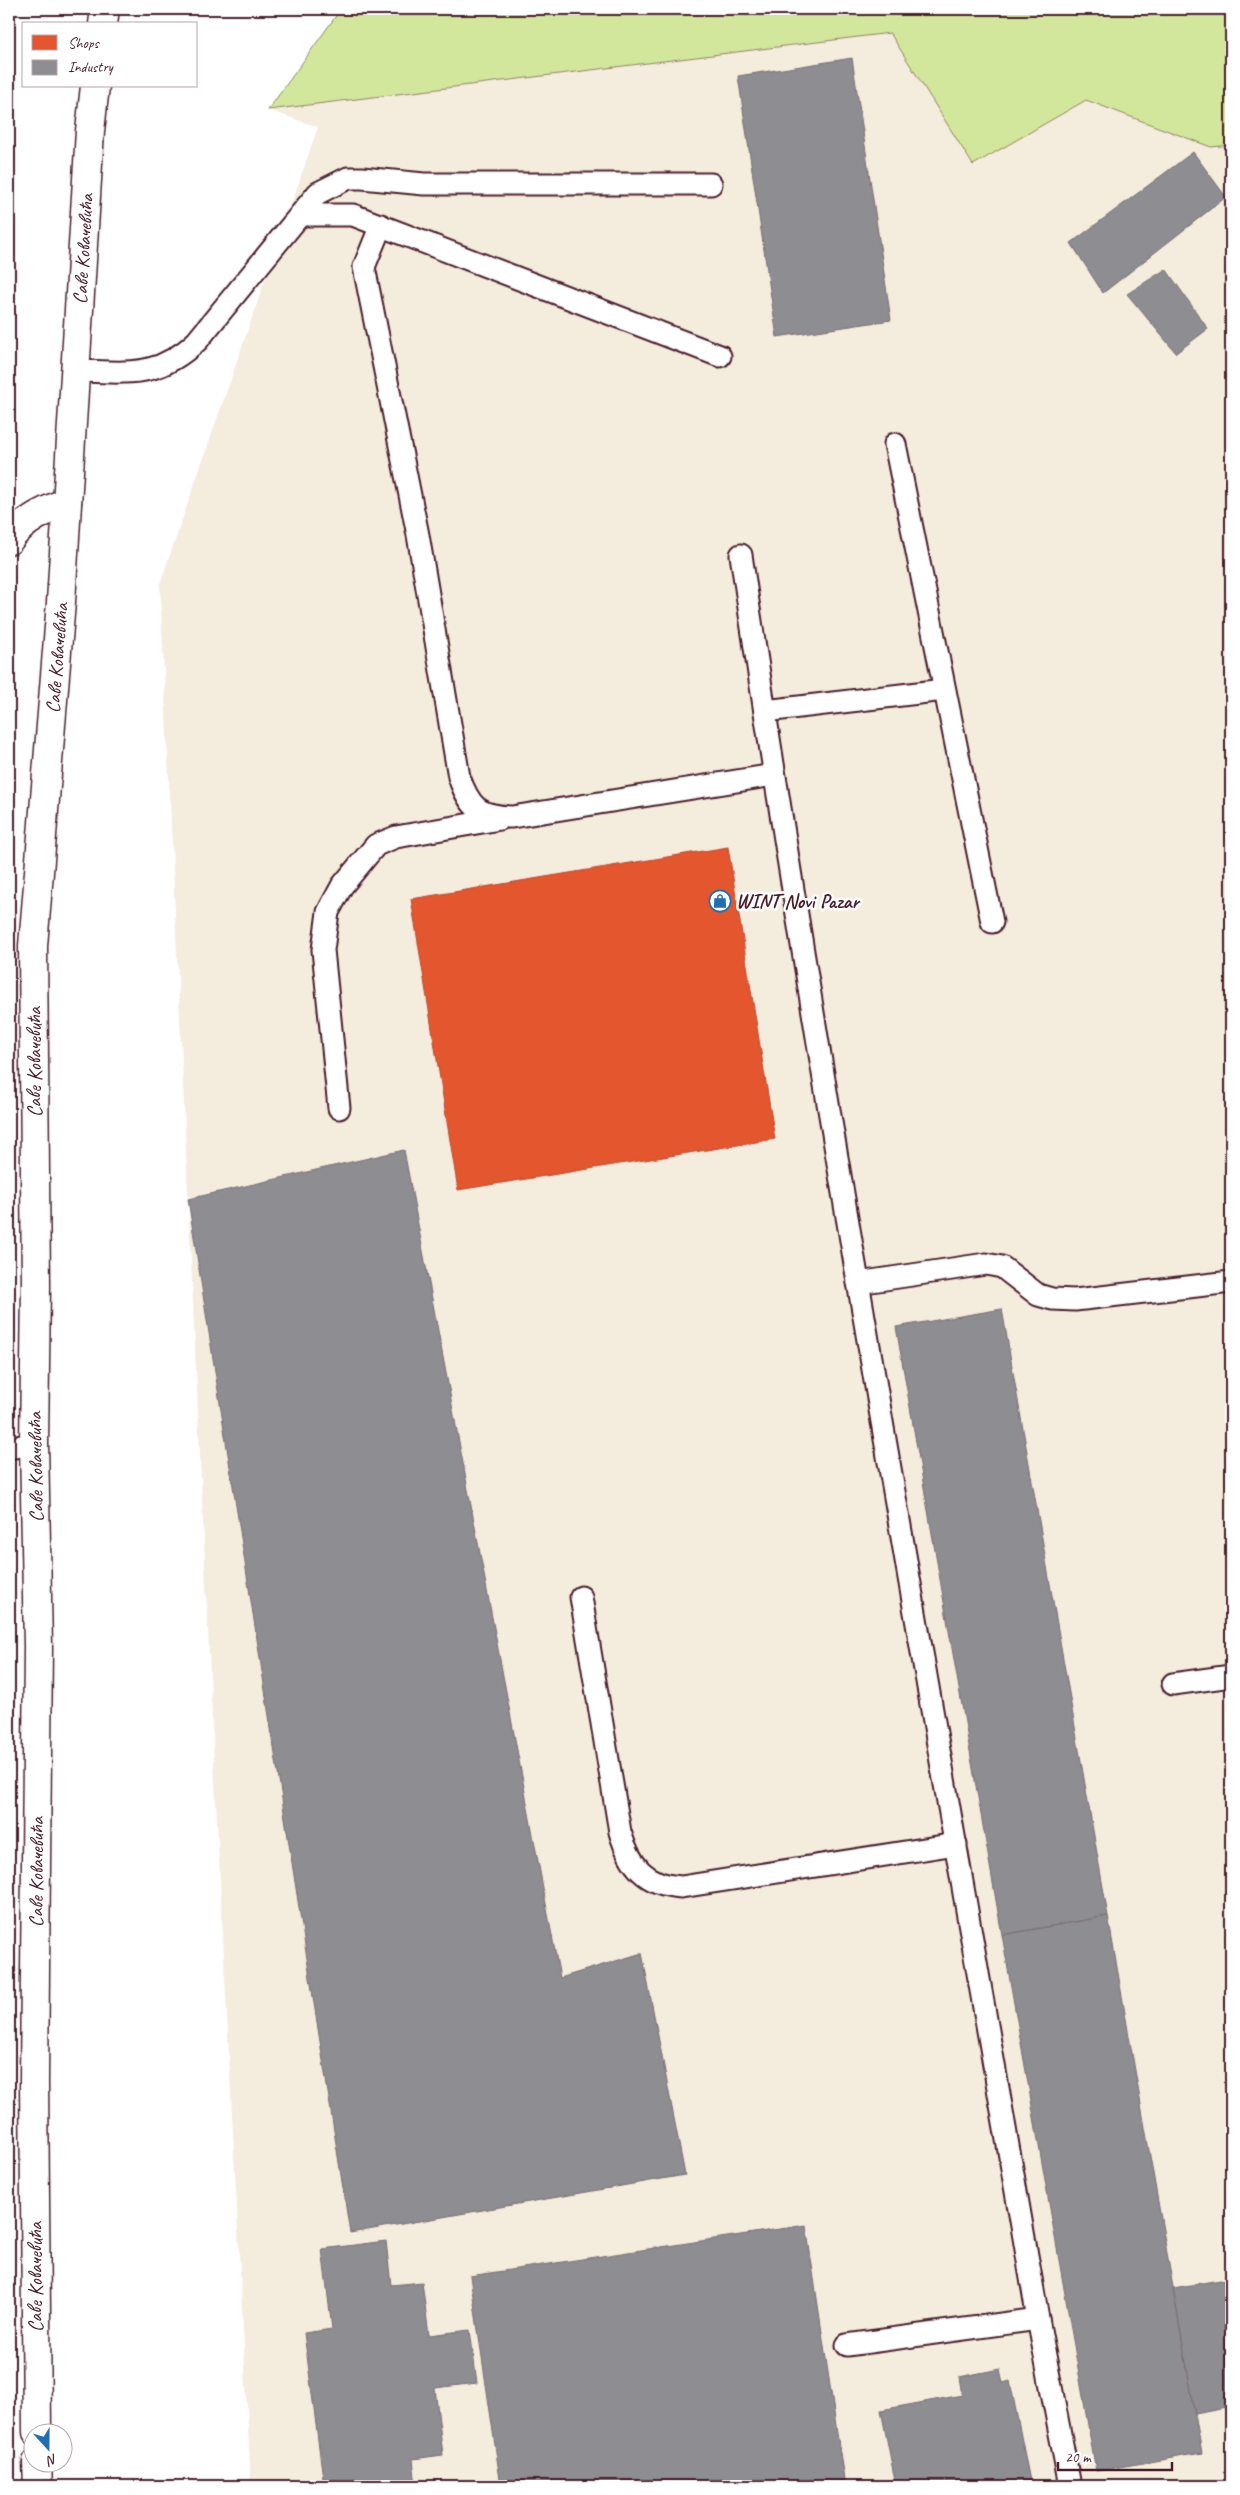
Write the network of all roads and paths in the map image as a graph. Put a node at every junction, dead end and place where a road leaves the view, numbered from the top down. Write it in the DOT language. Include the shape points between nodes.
graph roads {
  1 [pos="105,9"];
  2 [pos="103,22"];
  3 [pos="95,88"];
  4 [pos="711,184"];
  5 [pos="300,214"];
  6 [pos="381,225"];
  7 [pos="720,356"];
  8 [pos="76,371"];
  9 [pos="895,444"];
  10 [pos="67,502"];
  11 [pos="9,540"];
  12 [pos="741,555"];
  13 [pos="944,690"];
  14 [pos="765,711"];
  15 [pos="774,775"];
  16 [pos="512,817"];
  17 [pos="992,922"];
  18 [pos="339,1108"];
  19 [pos="858,1282"];
  20 [pos="1231,1282"];
  21 [pos="22,1446"];
  22 [pos="582,1596"];
  23 [pos="1231,1676"];
  24 [pos="1173,1684"];
  25 [pos="956,1844"];
  26 [pos="1038,2318"];
  27 [pos="847,2345"];
  28 [pos="37,2422"];
  29 [pos="37,2472"];
  30 [pos="38,2486"];
  31 [pos="1070,2486"];
  1 -- 2 [label="main road"];
  3 -- 8 [label="main road, Саве Ковачевића"];
  4 -- 5 [label="lane" via="424,184 348,178 318,193"];
  5 -- 6 [label="lane" via="353,215"];
  5 -- 8 [label="lane" via="197,341 181,356 164,366 142,372"];
  6 -- 7 [label="lane"];
  6 -- 16 [label="lane" via="364,267 418,535 459,777 466,796 477,809 490,816"];
  8 -- 10 [label="main road, Саве Ковачевића"];
  9 -- 13 [label="lane"];
  10 -- 11 [label="main road" via="32,518"];
  10 -- 21 [label="main road, Саве Ковачевића" via="33,946 36,1286"];
  12 -- 14 [label="lane"];
  13 -- 14 [label="lane"];
  13 -- 17 [label="lane"];
  14 -- 15 [label="lane"];
  15 -- 16 [label="lane"];
  15 -- 19 [label="lane"];
  16 -- 18 [label="lane" via="396,837 376,845 342,886 328,912 323,950"];
  19 -- 20 [label="lane" via="986,1264 1002,1267 1038,1295 1052,1300"];
  19 -- 25 [label="lane"];
  21 -- 28 [label="main road, Саве Ковачевића" via="38,1646 34,2081"];
  22 -- 25 [label="lane" via="620,1832 634,1864 648,1878 663,1886 681,1886"];
  23 -- 24 [label="lane"];
  25 -- 26 [label="lane"];
  26 -- 27 [label="lane"];
  26 -- 31 [label="lane"];
  29 -- 30 [label="main road"];
}
